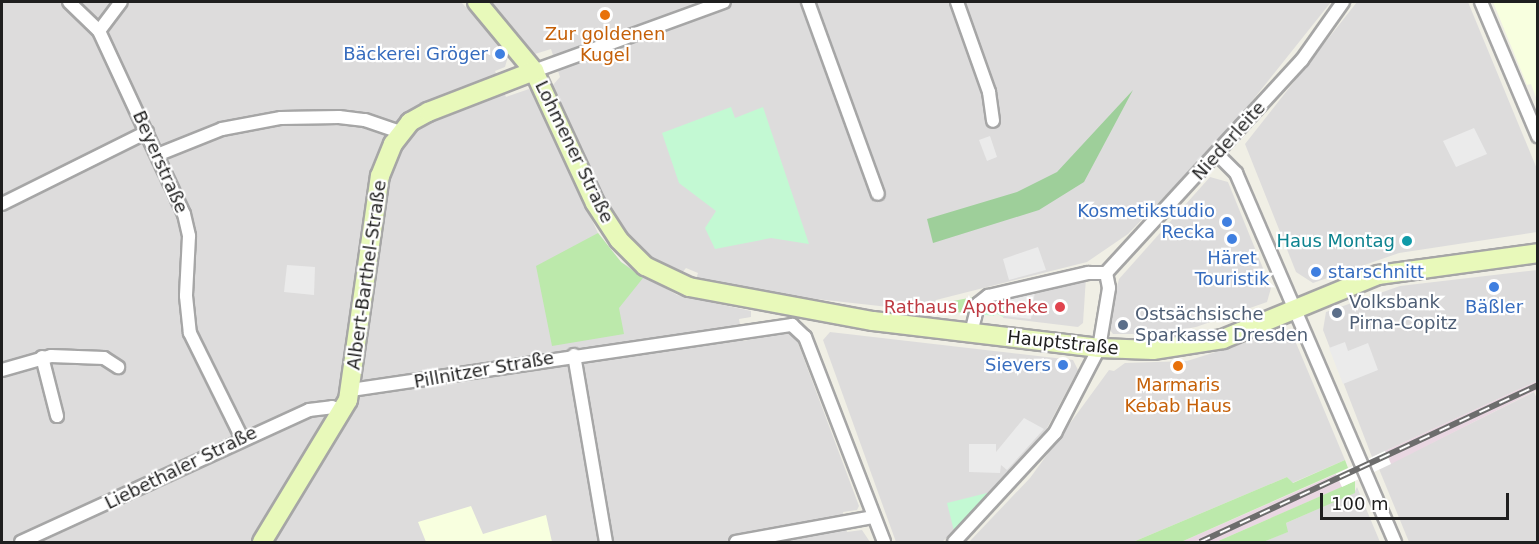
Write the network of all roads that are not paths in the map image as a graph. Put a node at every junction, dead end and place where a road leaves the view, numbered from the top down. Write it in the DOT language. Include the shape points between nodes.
graph roads {
  1 [pos="69,2"];
  2 [pos="121,2"];
  3 [pos="477,2"];
  4 [pos="724,2"];
  5 [pos="808,2"];
  6 [pos="957,2"];
  7 [pos="1343,2"];
  8 [pos="1481,2"];
  9 [pos="99,31"];
  10 [pos="534,71"];
  11 [pos="993,121"];
  12 [pos="147,132"];
  13 [pos="400,132"];
  14 [pos="1538,136"];
  15 [pos="1217,154"];
  16 [pos="157,155"];
  17 [pos="878,194"];
  18 [pos="2,204"];
  19 [pos="1538,253"];
  20 [pos="1106,273"];
  21 [pos="1296,309"];
  22 [pos="826,313"];
  23 [pos="971,333"];
  24 [pos="1099,348"];
  25 [pos="574,355"];
  26 [pos="42,357"];
  27 [pos="118,367"];
  28 [pos="2,370"];
  29 [pos="351,390"];
  30 [pos="344,412"];
  31 [pos="57,416"];
  32 [pos="242,438"];
  33 [pos="874,517"];
  34 [pos="21,543"];
  35 [pos="262,543"];
  36 [pos="606,543"];
  37 [pos="735,543"];
  38 [pos="884,543"];
  39 [pos="954,543"];
  40 [pos="1395,543"];
  1 -- 9 [label="street, Beyerstraße"];
  2 -- 9 [label="street"];
  3 -- 10 [label="main road, Lohmener Straße"];
  4 -- 10 [label="street"];
  5 -- 17 [label="street"];
  6 -- 11 [label="street" via="989,92"];
  7 -- 15 [label="street, Niederleite" via="1302,60"];
  8 -- 14 [label="street"];
  9 -- 12 [label="street, Beyerstraße"];
  10 -- 13 [label="main road" via="428,112"];
  10 -- 22 [label="main road, Lohmener Straße" via="595,203 619,240 645,266 689,287"];
  12 -- 16 [label="street, Beyerstraße"];
  12 -- 18 [label="street"];
  13 -- 16 [label="street" via="365,120 312,115 222,129"];
  13 -- 29 [label="main road, Albert-Barthel-Straße" via="380,176"];
  15 -- 20 [label="street, Niederleite"];
  15 -- 21 [label="street" via="1236,173"];
  16 -- 32 [label="street, Beyerstraße" via="187,225 190,333"];
  19 -- 21 [label="main road, Hauptstraße" via="1387,273"];
  20 -- 23 [label="street" via="1088,273 988,296 978,304"];
  20 -- 24 [label="street" via="1109,288"];
  21 -- 24 [label="main road, Hauptstraße" via="1196,345 1153,350"];
  21 -- 40 [label="street"];
  22 -- 23 [label="main road, Hauptstraße"];
  23 -- 24 [label="main road, Hauptstraße"];
  24 -- 39 [label="street" via="1054,433"];
  25 -- 29 [label="street, Pillnitzer Straße"];
  25 -- 33 [label="street, Pillnitzer Straße" via="792,325 805,337"];
  25 -- 36 [label="street"];
  26 -- 27 [label="street" via="104,358"];
  26 -- 28 [label="street"];
  26 -- 31 [label="street"];
  29 -- 30 [label="main road"];
  30 -- 32 [label="street, Liebethaler Straße" via="332,407 309,410"];
  30 -- 35 [label="main road"];
  32 -- 34 [label="street, Liebethaler Straße"];
  33 -- 37 [label="street"];
  33 -- 38 [label="street"];
}
